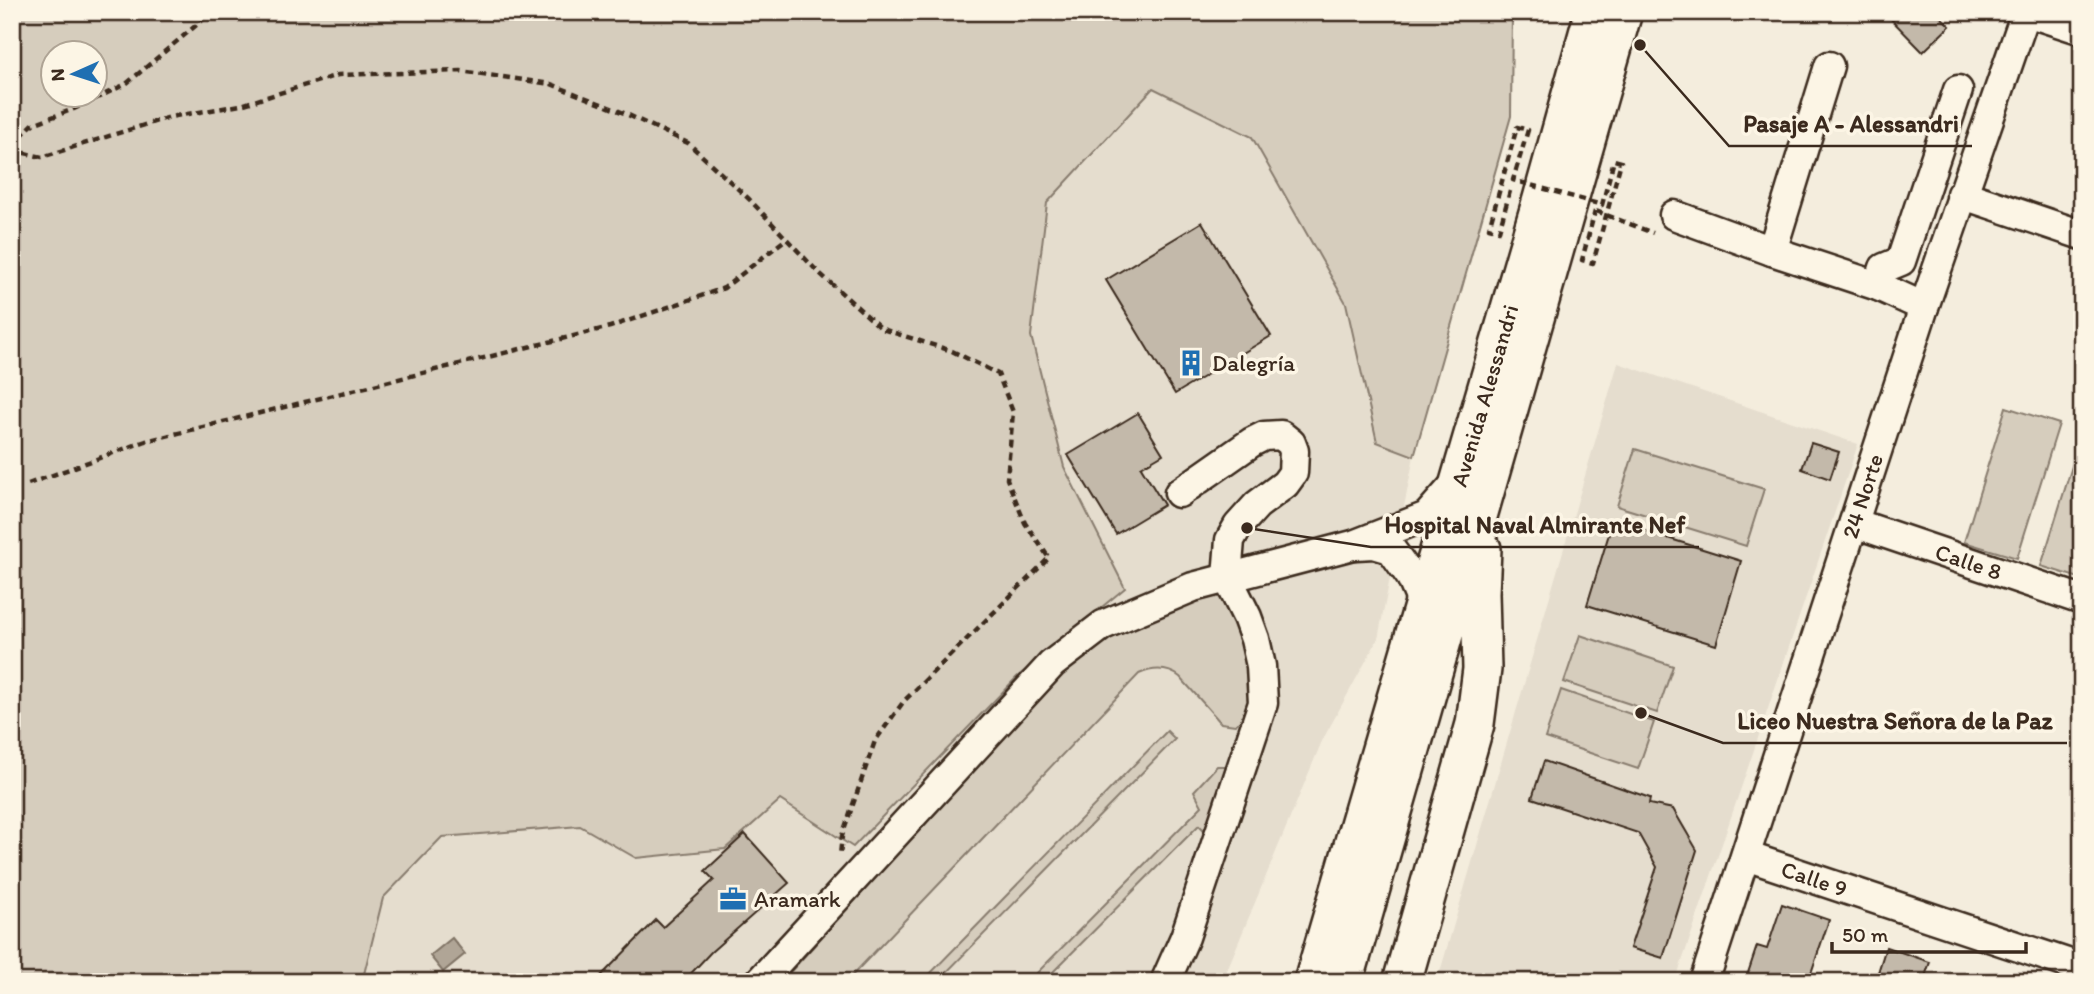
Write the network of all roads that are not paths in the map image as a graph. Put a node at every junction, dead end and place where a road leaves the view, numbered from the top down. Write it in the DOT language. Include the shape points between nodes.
graph roads {
  1 [pos="1594,12"];
  2 [pos="1623,12"];
  3 [pos="2026,12"];
  4 [pos="2082,30"];
  5 [pos="1829,66"];
  6 [pos="1958,90"];
  7 [pos="1961,194"];
  8 [pos="1674,215"];
  9 [pos="2082,234"];
  10 [pos="1772,251"];
  11 [pos="1878,286"];
  12 [pos="1924,307"];
  13 [pos="1472,486"];
  14 [pos="1178,493"];
  15 [pos="1854,523"];
  16 [pos="1353,545"];
  17 [pos="1227,577"];
  18 [pos="2082,600"];
  19 [pos="1423,605"];
  20 [pos="1746,856"];
  21 [pos="2082,967"];
  22 [pos="1313,972"];
  23 [pos="762,981"];
  24 [pos="1165,982"];
  25 [pos="1344,982"];
  26 [pos="1402,982"];
  27 [pos="1704,982"];
  28 [pos="2076,982"];
  1 -- 13 [label="main road, Avenida Alessandri" via="1542,199"];
  2 -- 13 [label="main road, Avenida Alessandri"];
  3 -- 4 [label="street"];
  3 -- 7 [label="street, 24 Norte"];
  5 -- 10 [label="street"];
  6 -- 11 [label="street" via="1901,261 1884,268"];
  7 -- 9 [label="street"];
  7 -- 12 [label="street, 24 Norte"];
  8 -- 10 [label="street"];
  10 -- 11 [label="street"];
  11 -- 12 [label="street"];
  12 -- 15 [label="street, 24 Norte"];
  13 -- 16 [label="street" via="1427,516"];
  13 -- 19 [label="main road, Avenida Alessandri"];
  13 -- 25 [label="main road, Avenida Alessandri"];
  13 -- 26 [label="main road" via="1482,669 1475,724"];
  14 -- 17 [label="street" via="1264,436 1281,435 1291,443 1293,473 1238,526 1230,540"];
  15 -- 18 [label="street, Calle 8"];
  15 -- 20 [label="street, 24 Norte"];
  16 -- 17 [label="street"];
  16 -- 19 [label="street" via="1391,549"];
  17 -- 23 [label="street" via="1103,625 1052,664"];
  17 -- 24 [label="street" via="1255,639 1263,703 1185,937"];
  19 -- 22 [label="main road, Avenida Alessandri"];
  20 -- 21 [label="street, Calle 9"];
  20 -- 27 [label="street, 24 Norte"];
  21 -- 28 [label="street"];
}
